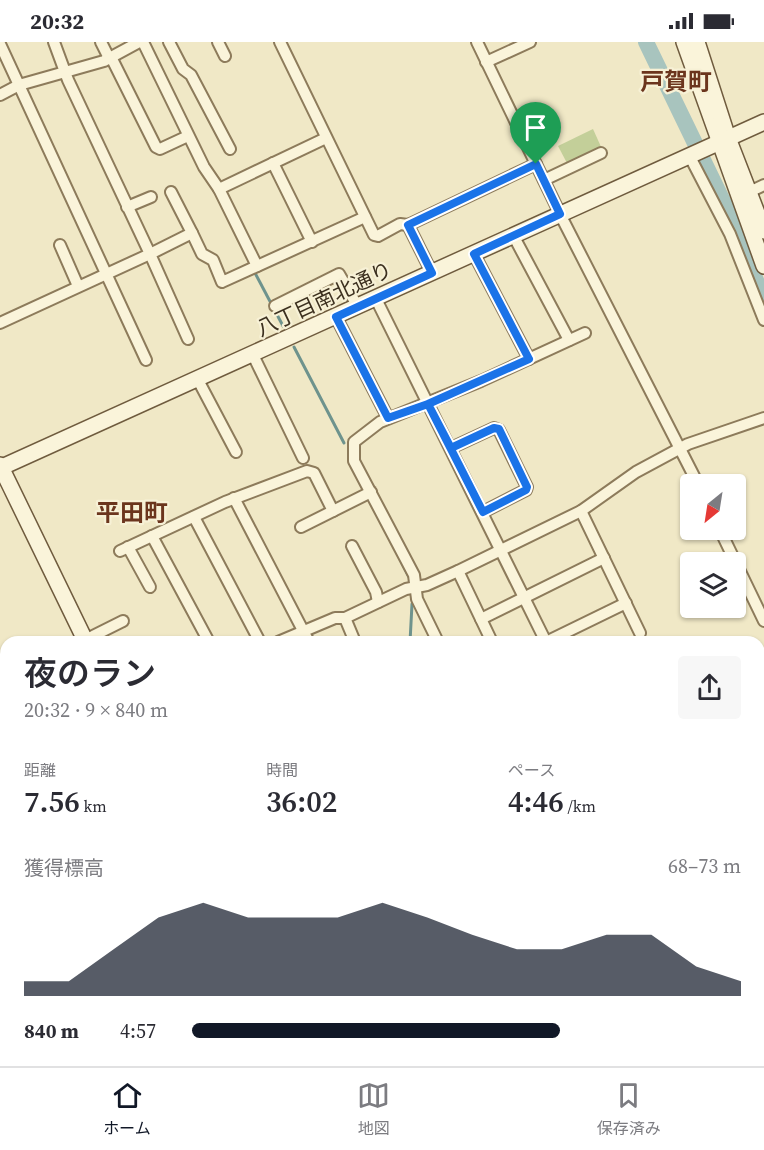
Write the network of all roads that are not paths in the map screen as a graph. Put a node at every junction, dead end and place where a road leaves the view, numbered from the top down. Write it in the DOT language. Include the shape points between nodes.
graph roads {
  1 [pos="54,42"];
  2 [pos="101,42"];
  3 [pos="141,42"];
  4 [pos="169,42"];
  5 [pos="218,42"];
  6 [pos="280,42"];
  7 [pos="477,42"];
  8 [pos="530,42"];
  9 [pos="684,42"];
  10 [pos="697,42"];
  11 [pos="0,44"];
  12 [pos="225,56"];
  13 [pos="110,58"];
  14 [pos="486,62"];
  15 [pos="65,73"];
  16 [pos="19,85"];
  17 [pos="0,95"];
  18 [pos="764,122"];
  19 [pos="188,136"];
  20 [pos="326,138"];
  21 [pos="723,140"];
  22 [pos="230,149"];
  23 [pos="601,153"];
  24 [pos="694,153"];
  25 [pos="273,163"];
  26 [pos="536,164"];
  27 [pos="544,180"];
  28 [pos="764,185"];
  29 [pos="219,189"];
  30 [pos="171,192"];
  31 [pos="743,195"];
  32 [pos="151,197"];
  33 [pos="127,207"];
  34 [pos="560,214"];
  35 [pos="365,217"];
  36 [pos="408,225"];
  37 [pos="764,231"];
  38 [pos="192,233"];
  39 [pos="513,236"];
  40 [pos="312,242"];
  41 [pos="60,245"];
  42 [pos="150,254"];
  43 [pos="474,254"];
  44 [pos="257,266"];
  45 [pos="764,266"];
  46 [pos="107,273"];
  47 [pos="432,273"];
  48 [pos="78,286"];
  49 [pos="376,299"];
  50 [pos="275,306"];
  51 [pos="358,307"];
  52 [pos="336,317"];
  53 [pos="764,320"];
  54 [pos="0,323"];
  55 [pos="585,333"];
  56 [pos="188,339"];
  57 [pos="568,340"];
  58 [pos="253,355"];
  59 [pos="529,359"];
  60 [pos="146,360"];
  61 [pos="198,380"];
  62 [pos="428,404"];
  63 [pos="388,418"];
  64 [pos="764,418"];
  65 [pos="451,448"];
  66 [pos="680,448"];
  67 [pos="236,452"];
  68 [pos="303,458"];
  69 [pos="1,467"];
  70 [pos="693,474"];
  71 [pos="371,492"];
  72 [pos="234,498"];
  73 [pos="333,511"];
  74 [pos="581,511"];
  75 [pos="483,512"];
  76 [pos="194,517"];
  77 [pos="301,527"];
  78 [pos="152,536"];
  79 [pos="725,540"];
  80 [pos="352,546"];
  81 [pos="502,550"];
  82 [pos="604,558"];
  83 [pos="458,571"];
  84 [pos="150,587"];
  85 [pos="416,587"];
  86 [pos="764,592"];
  87 [pos="523,597"];
  88 [pos="753,598"];
  89 [pos="378,603"];
  90 [pos="626,603"];
  91 [pos="345,618"];
  92 [pos="480,619"];
  93 [pos="123,621"];
  94 [pos="764,621"];
  95 [pos="640,633"];
  96 [pos="84,636"];
  97 [pos="95,636"];
  98 [pos="206,636"];
  99 [pos="257,636"];
  100 [pos="306,636"];
  101 [pos="308,636"];
  102 [pos="352,636"];
  103 [pos="435,636"];
  104 [pos="489,636"];
  105 [pos="543,636"];
  106 [pos="558,636"];
  1 -- 15 [label="street"];
  2 -- 13 [label="street"];
  3 -- 13 [label="street"];
  3 -- 19 [label="street"];
  4 -- 22 [label="street"];
  5 -- 12 [label="street"];
  6 -- 20 [label="street"];
  7 -- 14 [label="street"];
  8 -- 14 [label="street"];
  9 -- 21 [label="street"];
  10 -- 21 [label="street"];
  11 -- 16 [label="street"];
  13 -- 15 [label="street"];
  13 -- 19 [label="street" via="156,147 160,149"];
  14 -- 26 [label="street"];
  15 -- 16 [label="street"];
  15 -- 33 [label="street"];
  16 -- 17 [label="street"];
  16 -- 46 [label="street"];
  18 -- 21 [label="street, 八丁目南北通り"];
  19 -- 29 [label="street"];
  20 -- 25 [label="street"];
  20 -- 35 [label="street"];
  21 -- 24 [label="street, 八丁目南北通り"];
  21 -- 31 [label="street"];
  23 -- 27 [label="street"];
  24 -- 34 [label="street, 八丁目南北通り"];
  24 -- 53 [label="street"];
  25 -- 29 [label="street"];
  25 -- 40 [label="street"];
  26 -- 27 [label="street"];
  26 -- 36 [label="street"];
  27 -- 34 [label="street"];
  28 -- 31 [label="street"];
  29 -- 44 [label="street"];
  30 -- 38 [label="street"];
  31 -- 37 [label="street"];
  31 -- 45 [label="street"];
  32 -- 33 [label="street"];
  33 -- 42 [label="street"];
  34 -- 39 [label="street, 八丁目南北通り"];
  34 -- 66 [label="street"];
  35 -- 36 [label="street" via="378,236 400,224"];
  35 -- 40 [label="street"];
  36 -- 47 [label="street"];
  38 -- 42 [label="street"];
  38 -- 44 [label="street" via="202,254 213,260 222,282"];
  39 -- 43 [label="street, 八丁目南北通り"];
  39 -- 57 [label="street"];
  40 -- 44 [label="street"];
  41 -- 48 [label="street"];
  42 -- 46 [label="street"];
  42 -- 56 [label="street"];
  43 -- 47 [label="street, 八丁目南北通り"];
  43 -- 59 [label="street"];
  46 -- 48 [label="street"];
  46 -- 60 [label="street"];
  47 -- 49 [label="street, 八丁目南北通り"];
  48 -- 54 [label="street"];
  49 -- 51 [label="street, 八丁目南北通り"];
  49 -- 62 [label="street"];
  50 -- 51 [label="street" via="339,274"];
  51 -- 52 [label="street, 八丁目南北通り"];
  52 -- 58 [label="street, 八丁目南北通り"];
  52 -- 63 [label="street"];
  55 -- 57 [label="street"];
  57 -- 59 [label="street"];
  58 -- 61 [label="street, 八丁目南北通り"];
  58 -- 68 [label="street"];
  59 -- 62 [label="street"];
  61 -- 67 [label="street"];
  61 -- 69 [label="street, 八丁目南北通り"];
  62 -- 63 [label="street"];
  62 -- 65 [label="street"];
  63 -- 71 [label="street" via="354,442 354,461"];
  64 -- 66 [label="street"];
  65 -- 75 [label="street"];
  65 -- 75 [label="street" via="499,429 527,487"];
  66 -- 70 [label="street"];
  66 -- 74 [label="street" via="636,472"];
  69 -- 96 [label="street"];
  71 -- 73 [label="street"];
  71 -- 85 [label="street" via="414,575"];
  72 -- 73 [label="street" via="307,471 314,473"];
  72 -- 76 [label="street"];
  72 -- 100 [label="street"];
  73 -- 77 [label="street"];
  74 -- 81 [label="street"];
  74 -- 82 [label="street"];
  75 -- 81 [label="street"];
  76 -- 78 [label="street"];
  76 -- 99 [label="street"];
  78 -- 84 [label="street" via="124,549"];
  78 -- 98 [label="street"];
  79 -- 88 [label="street"];
  80 -- 89 [label="street"];
  81 -- 83 [label="street"];
  81 -- 87 [label="street"];
  82 -- 87 [label="street"];
  82 -- 90 [label="street"];
  83 -- 85 [label="street"];
  83 -- 92 [label="street"];
  85 -- 89 [label="street"];
  85 -- 103 [label="street" via="417,599"];
  86 -- 88 [label="street"];
  87 -- 92 [label="street"];
  87 -- 105 [label="street"];
  88 -- 94 [label="street"];
  89 -- 91 [label="street"];
  90 -- 95 [label="street"];
  90 -- 106 [label="street"];
  91 -- 101 [label="street" via="335,618"];
  91 -- 102 [label="street"];
  92 -- 104 [label="street"];
  93 -- 97 [label="street"];
}
